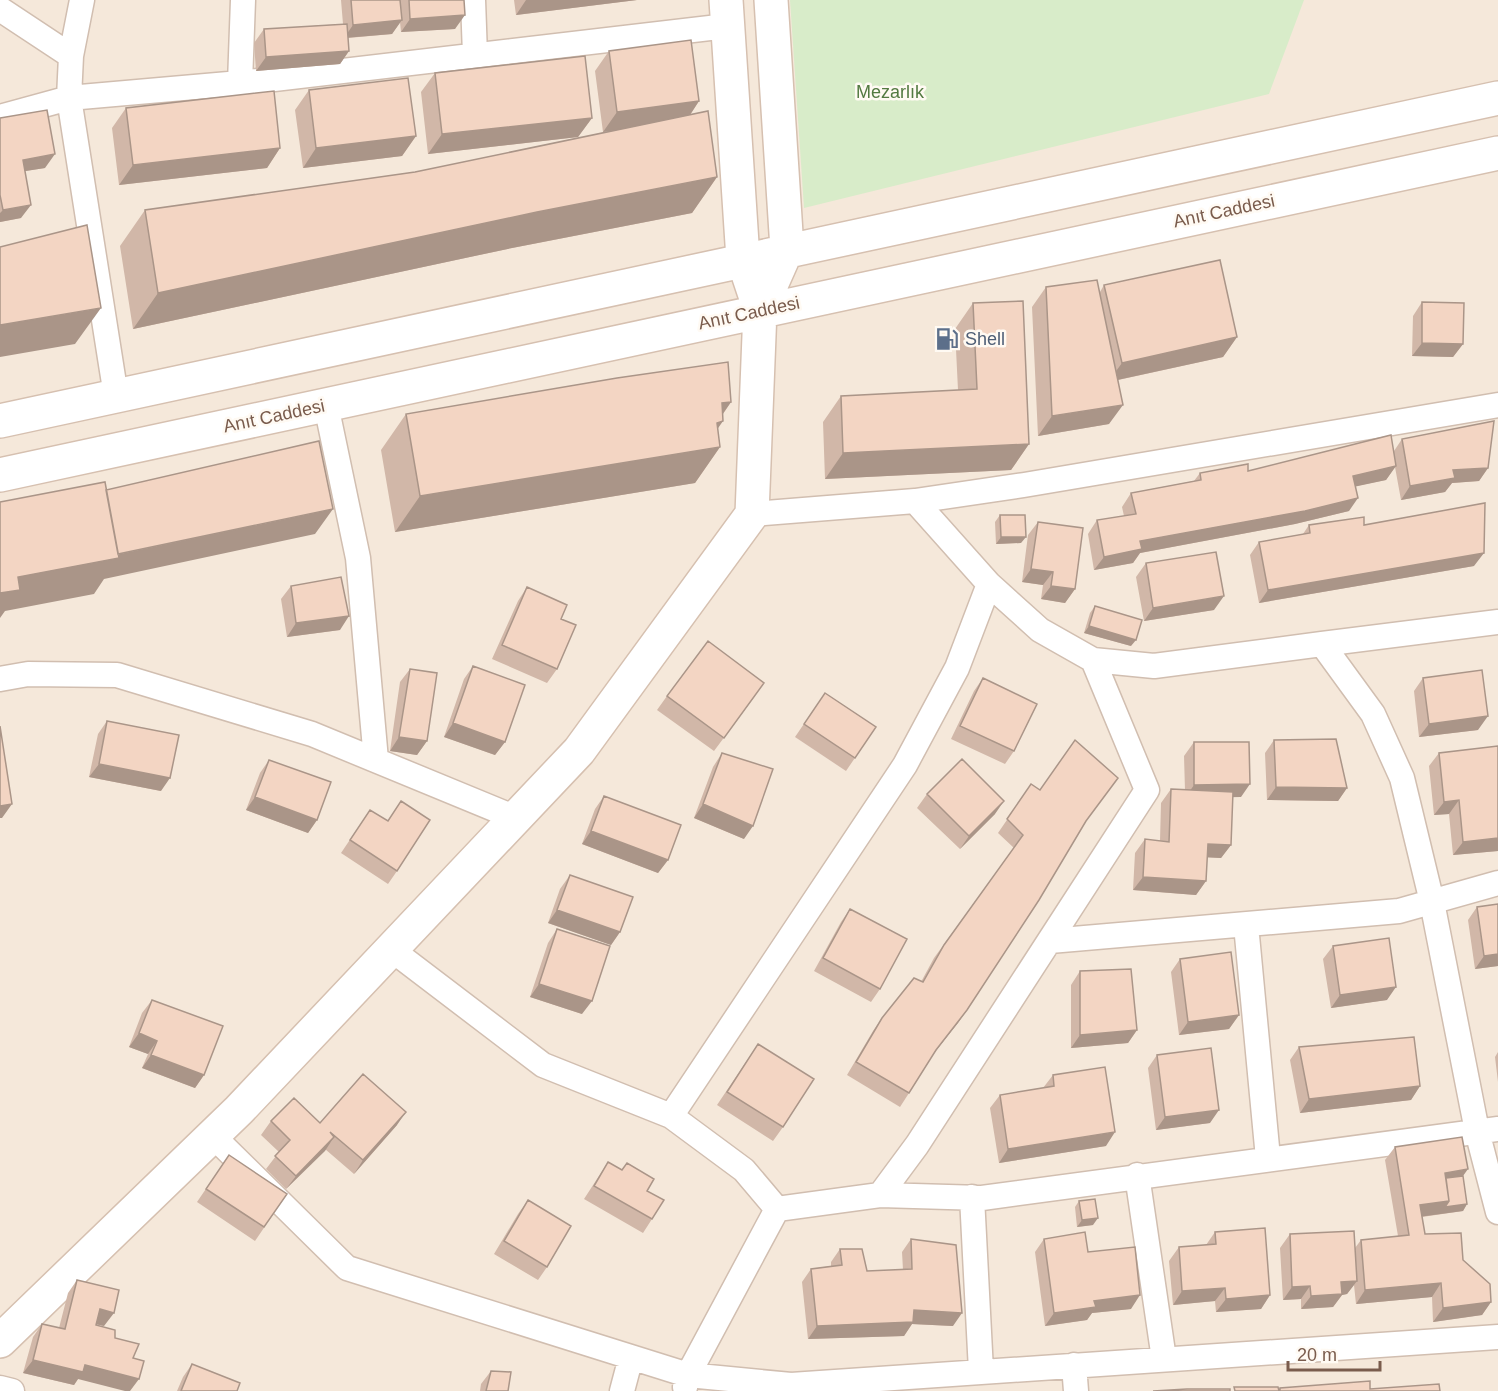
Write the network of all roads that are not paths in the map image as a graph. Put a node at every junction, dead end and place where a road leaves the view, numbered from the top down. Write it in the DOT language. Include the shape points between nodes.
graph roads {
  1 [pos="82,0"];
  2 [pos="243,0"];
  3 [pos="473,0"];
  4 [pos="771,0"];
  5 [pos="0,9"];
  6 [pos="727,13"];
  7 [pos="475,54"];
  8 [pos="71,56"];
  9 [pos="240,83"];
  10 [pos="69,98"];
  11 [pos="1498,98"];
  12 [pos="0,117"];
  13 [pos="1498,153"];
  14 [pos="787,249"];
  15 [pos="742,259"];
  16 [pos="760,310"];
  17 [pos="117,396"];
  18 [pos="326,405"];
  19 [pos="1498,405"];
  20 [pos="0,421"];
  21 [pos="0,475"];
  22 [pos="915,501"];
  23 [pos="752,514"];
  24 [pos="989,584"];
  25 [pos="1498,622"];
  26 [pos="1323,644"];
  27 [pos="1093,660"];
  28 [pos="0,679"];
  29 [pos="376,760"];
  30 [pos="516,818"];
  31 [pos="1498,884"];
  32 [pos="1432,902"];
  33 [pos="1246,924"];
  34 [pos="1050,941"];
  35 [pos="392,950"];
  36 [pos="671,1116"];
  37 [pos="1488,1130"];
  38 [pos="213,1136"];
  39 [pos="1268,1158"];
  40 [pos="1137,1175"];
  41 [pos="880,1195"];
  42 [pos="972,1197"];
  43 [pos="777,1209"];
  44 [pos="1498,1212"];
  45 [pos="1498,1337"];
  46 [pos="0,1341"];
  47 [pos="631,1357"];
  48 [pos="1164,1359"];
  49 [pos="1074,1365"];
  50 [pos="981,1371"];
  51 [pos="686,1383"];
  52 [pos="0,1388"];
  53 [pos="12,1391"];
  54 [pos="622,1391"];
  55 [pos="1076,1391"];
  1 -- 8 [label="street"];
  2 -- 9 [label="street"];
  3 -- 7 [label="street"];
  4 -- 14 [label="main road"];
  5 -- 8 [label="street"];
  6 -- 7 [label="street"];
  6 -- 15 [label="main road"];
  7 -- 9 [label="street"];
  8 -- 10 [label="street"];
  9 -- 10 [label="street"];
  10 -- 12 [label="street"];
  10 -- 17 [label="street"];
  11 -- 14 [label="main road"];
  13 -- 16 [label="main road, Anıt Caddesi"];
  14 -- 15 [label="main road"];
  14 -- 16 [label="main road"];
  15 -- 16 [label="main road"];
  15 -- 17 [label="main road"];
  16 -- 18 [label="main road, Anıt Caddesi"];
  16 -- 23 [label="main road"];
  17 -- 20 [label="main road"];
  18 -- 21 [label="main road, Anıt Caddesi"];
  18 -- 29 [label="street" via="358,558"];
  19 -- 22 [label="street"];
  22 -- 23 [label="street"];
  22 -- 24 [label="street"];
  23 -- 30 [label="main road" via="579,751"];
  24 -- 27 [label="street" via="1040,630"];
  24 -- 36 [label="street" via="957,668 905,765"];
  25 -- 26 [label="street"];
  26 -- 27 [label="street" via="1154,666"];
  26 -- 32 [label="street" via="1372,714 1402,778"];
  27 -- 34 [label="street" via="1148,790"];
  28 -- 29 [label="street" via="28,674 117,675 312,735"];
  29 -- 30 [label="street"];
  30 -- 35 [label="main road"];
  31 -- 32 [label="street"];
  32 -- 33 [label="street" via="1400,911"];
  32 -- 37 [label="street"];
  33 -- 34 [label="street"];
  33 -- 39 [label="street"];
  34 -- 41 [label="street"];
  35 -- 36 [label="street" via="543,1065"];
  35 -- 38 [label="main road"];
  36 -- 43 [label="street" via="744,1170"];
  37 -- 39 [label="street"];
  37 -- 44 [label="street"];
  38 -- 46 [label="main road"];
  38 -- 47 [label="street" via="347,1268"];
  39 -- 40 [label="street"];
  40 -- 42 [label="street"];
  40 -- 48 [label="street"];
  41 -- 42 [label="street"];
  41 -- 43 [label="street"];
  42 -- 50 [label="street"];
  43 -- 51 [label="street"];
  45 -- 48 [label="street"];
  47 -- 51 [label="street"];
  47 -- 54 [label="street"];
  48 -- 49 [label="street"];
  49 -- 50 [label="street"];
  49 -- 55 [label="street"];
  50 -- 51 [label="street" via="791,1385"];
  52 -- 53 [label="street"];
}
